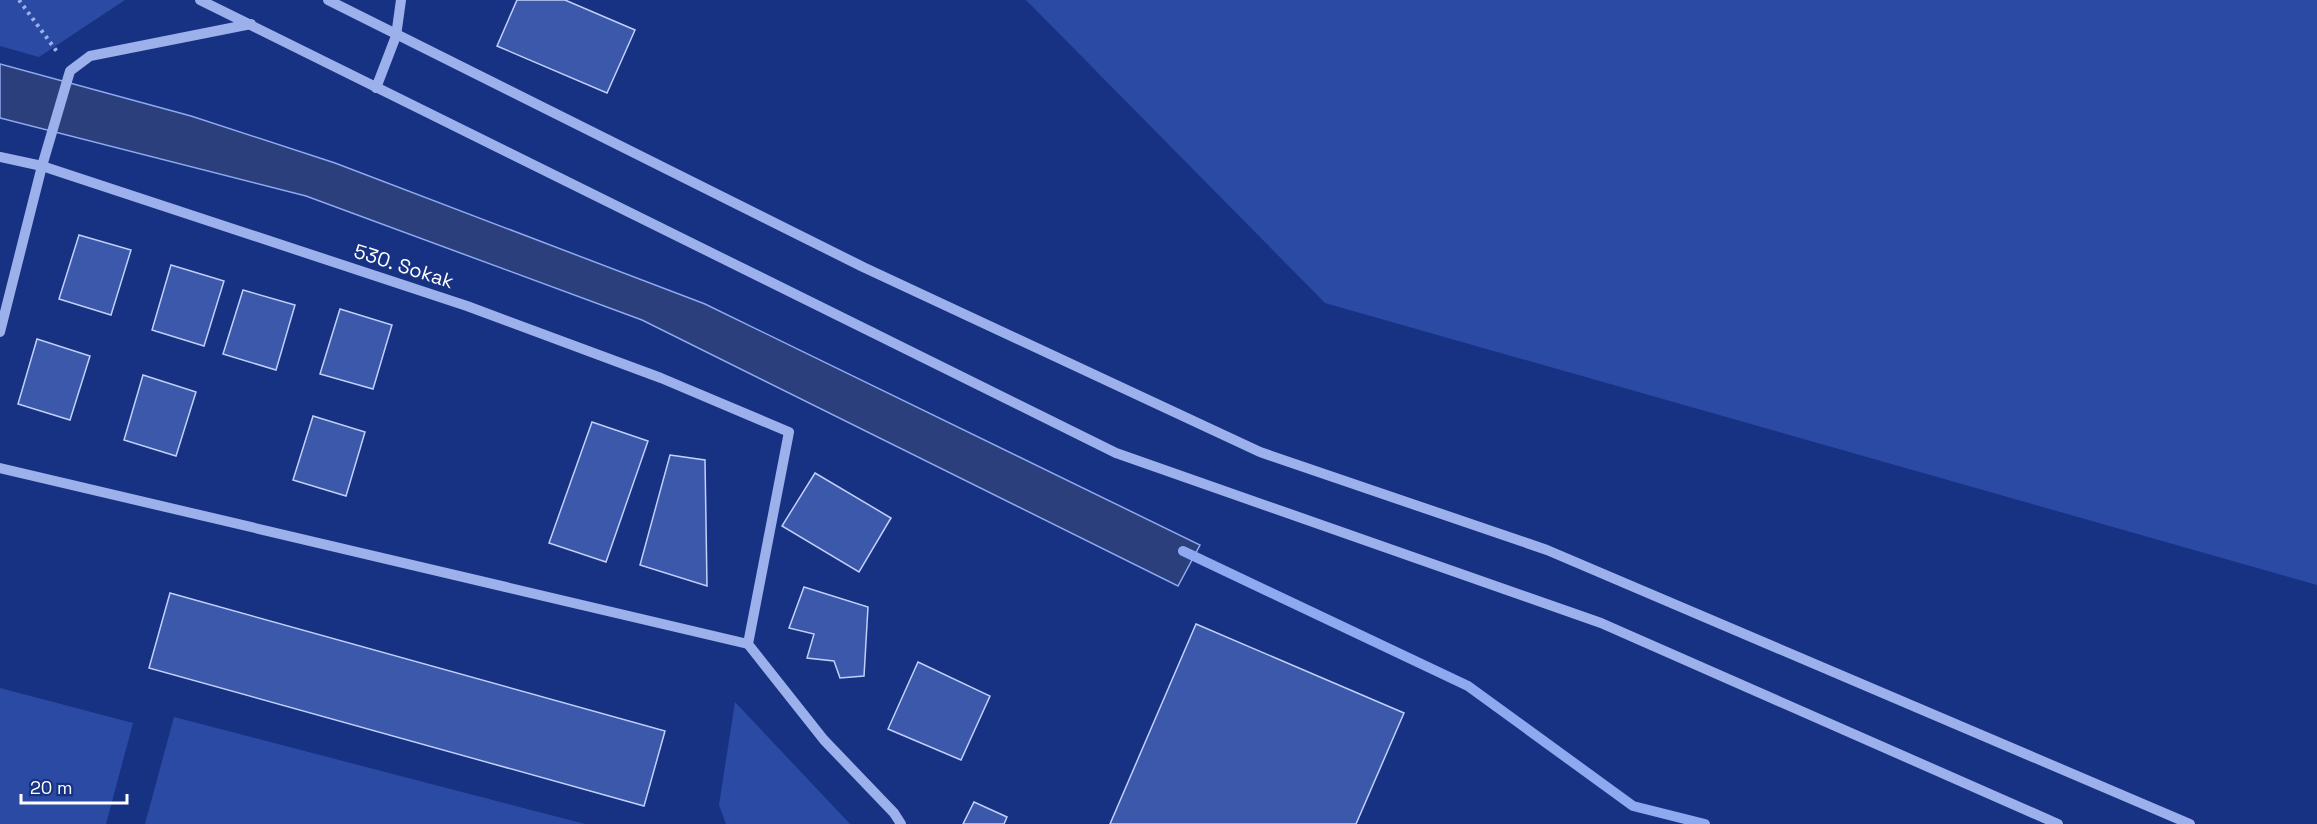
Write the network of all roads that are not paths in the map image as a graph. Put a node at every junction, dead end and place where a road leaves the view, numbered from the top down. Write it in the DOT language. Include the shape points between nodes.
graph roads {
  1 [pos="200,0"];
  2 [pos="328,0"];
  3 [pos="401,0"];
  4 [pos="250,24"];
  5 [pos="396,36"];
  6 [pos="376,88"];
  7 [pos="0,157"];
  8 [pos="42,166"];
  9 [pos="0,332"];
  10 [pos="0,468"];
  11 [pos="748,644"];
  12 [pos="901,824"];
  13 [pos="2058,824"];
  14 [pos="2190,824"];
  1 -- 4 [label="street"];
  2 -- 5 [label="street"];
  3 -- 5 [label="street"];
  4 -- 6 [label="street"];
  4 -- 8 [label="street" via="90,56 70,71"];
  5 -- 6 [label="street"];
  5 -- 14 [label="street" via="863,267 1260,453 1547,550"];
  6 -- 13 [label="street" via="1116,453 1600,623"];
  7 -- 8 [label="street, 530. Sokak"];
  8 -- 9 [label="street"];
  8 -- 11 [label="street, 530. Sokak" via="467,306 660,378 789,432"];
  10 -- 11 [label="street"];
  11 -- 12 [label="street" via="824,741"];
}
